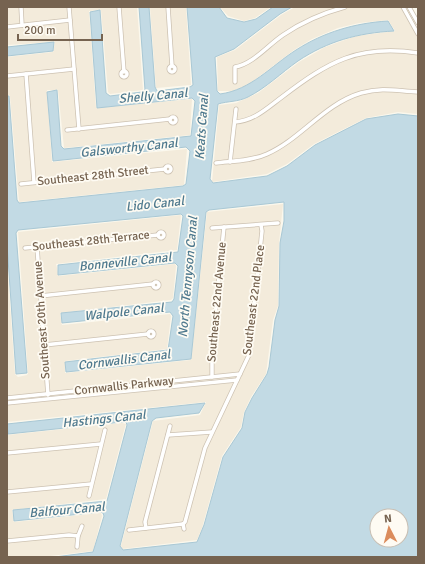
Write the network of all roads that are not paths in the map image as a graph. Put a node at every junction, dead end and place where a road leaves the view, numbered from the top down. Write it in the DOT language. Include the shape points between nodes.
graph roads {
  1 [pos="21,7"];
  2 [pos="69,7"];
  3 [pos="119,7"];
  4 [pos="168,7"];
  5 [pos="345,7"];
  6 [pos="403,7"];
  7 [pos="409,7"];
  8 [pos="70,20"];
  9 [pos="418,23"];
  10 [pos="22,25"];
  11 [pos="7,27"];
  12 [pos="418,34"];
  13 [pos="418,54"];
  14 [pos="172,66"];
  15 [pos="74,69"];
  16 [pos="124,72"];
  17 [pos="26,74"];
  18 [pos="7,76"];
  19 [pos="235,82"];
  20 [pos="418,92"];
  21 [pos="236,109"];
  22 [pos="170,119"];
  23 [pos="235,122"];
  24 [pos="79,129"];
  25 [pos="67,130"];
  26 [pos="230,162"];
  27 [pos="216,163"];
  28 [pos="165,169"];
  29 [pos="34,182"];
  30 [pos="20,184"];
  31 [pos="278,223"];
  32 [pos="261,225"];
  33 [pos="224,227"];
  34 [pos="212,228"];
  35 [pos="158,235"];
  36 [pos="37,247"];
  37 [pos="24,248"];
  38 [pos="153,284"];
  39 [pos="40,296"];
  40 [pos="148,334"];
  41 [pos="44,345"];
  42 [pos="240,374"];
  43 [pos="212,377"];
  44 [pos="237,380"];
  45 [pos="124,386"];
  46 [pos="124,391"];
  47 [pos="48,394"];
  48 [pos="7,398"];
  49 [pos="48,399"];
  50 [pos="7,403"];
  51 [pos="170,426"];
  52 [pos="105,430"];
  53 [pos="212,432"];
  54 [pos="168,435"];
  55 [pos="101,444"];
  56 [pos="7,453"];
  57 [pos="91,484"];
  58 [pos="7,492"];
  59 [pos="89,496"];
  60 [pos="183,524"];
  61 [pos="82,526"];
  62 [pos="146,528"];
  63 [pos="184,529"];
  64 [pos="129,530"];
  65 [pos="78,536"];
  66 [pos="7,541"];
  67 [pos="77,547"];
  1 -- 10 [label="street"];
  2 -- 8 [label="street"];
  3 -- 16 [label="street"];
  4 -- 14 [label="street"];
  5 -- 19 [label="street" via="303,23 243,65 235,67"];
  6 -- 12 [label="street"];
  7 -- 9 [label="street"];
  8 -- 10 [label="street"];
  8 -- 15 [label="street"];
  10 -- 11 [label="street"];
  13 -- 23 [label="street" via="377,51 343,59 316,72 256,117"];
  15 -- 17 [label="street"];
  15 -- 24 [label="street"];
  17 -- 18 [label="street"];
  17 -- 29 [label="street"];
  20 -- 26 [label="street" via="382,89 355,95 338,103 269,153"];
  21 -- 23 [label="street"];
  22 -- 24 [label="street"];
  23 -- 26 [label="street"];
  24 -- 25 [label="street"];
  26 -- 27 [label="street"];
  28 -- 29 [label="street, Southeast 28th Street"];
  29 -- 30 [label="street, Southeast 28th Street"];
  31 -- 32 [label="street"];
  32 -- 33 [label="street"];
  32 -- 42 [label="street, Southeast 22nd Place" via="250,348"];
  33 -- 34 [label="street"];
  33 -- 43 [label="street, Southeast 22nd Avenue" via="212,346"];
  35 -- 36 [label="street, Southeast 28th Terrace"];
  36 -- 37 [label="street, Southeast 28th Terrace"];
  36 -- 39 [label="street, Southeast 20th Avenue"];
  38 -- 39 [label="street"];
  39 -- 41 [label="street, Southeast 20th Avenue"];
  40 -- 41 [label="street"];
  41 -- 47 [label="street, Southeast 20th Avenue"];
  42 -- 43 [label="street, Cornwallis Parkway"];
  42 -- 44 [label="street, Southeast 22nd Place"];
  43 -- 45 [label="street, Cornwallis Parkway"];
  44 -- 46 [label="street, Cornwallis Parkway"];
  44 -- 53 [label="street, Southeast 22nd Place"];
  45 -- 46 [label="street"];
  45 -- 47 [label="street, Cornwallis Parkway"];
  46 -- 49 [label="street, Cornwallis Parkway"];
  47 -- 48 [label="street, Cornwallis Parkway"];
  47 -- 49 [label="street, Southeast 20th Avenue"];
  49 -- 50 [label="street, Cornwallis Parkway"];
  51 -- 54 [label="street"];
  52 -- 55 [label="street"];
  53 -- 54 [label="street"];
  53 -- 60 [label="street, Southeast 22nd Place" via="202,456"];
  54 -- 62 [label="street" via="145,522"];
  55 -- 56 [label="street"];
  55 -- 57 [label="street"];
  57 -- 58 [label="street"];
  57 -- 59 [label="street"];
  60 -- 62 [label="street"];
  60 -- 63 [label="street, Southeast 22nd Place"];
  61 -- 65 [label="street"];
  62 -- 64 [label="street"];
  65 -- 66 [label="street"];
  65 -- 67 [label="street"];
}
